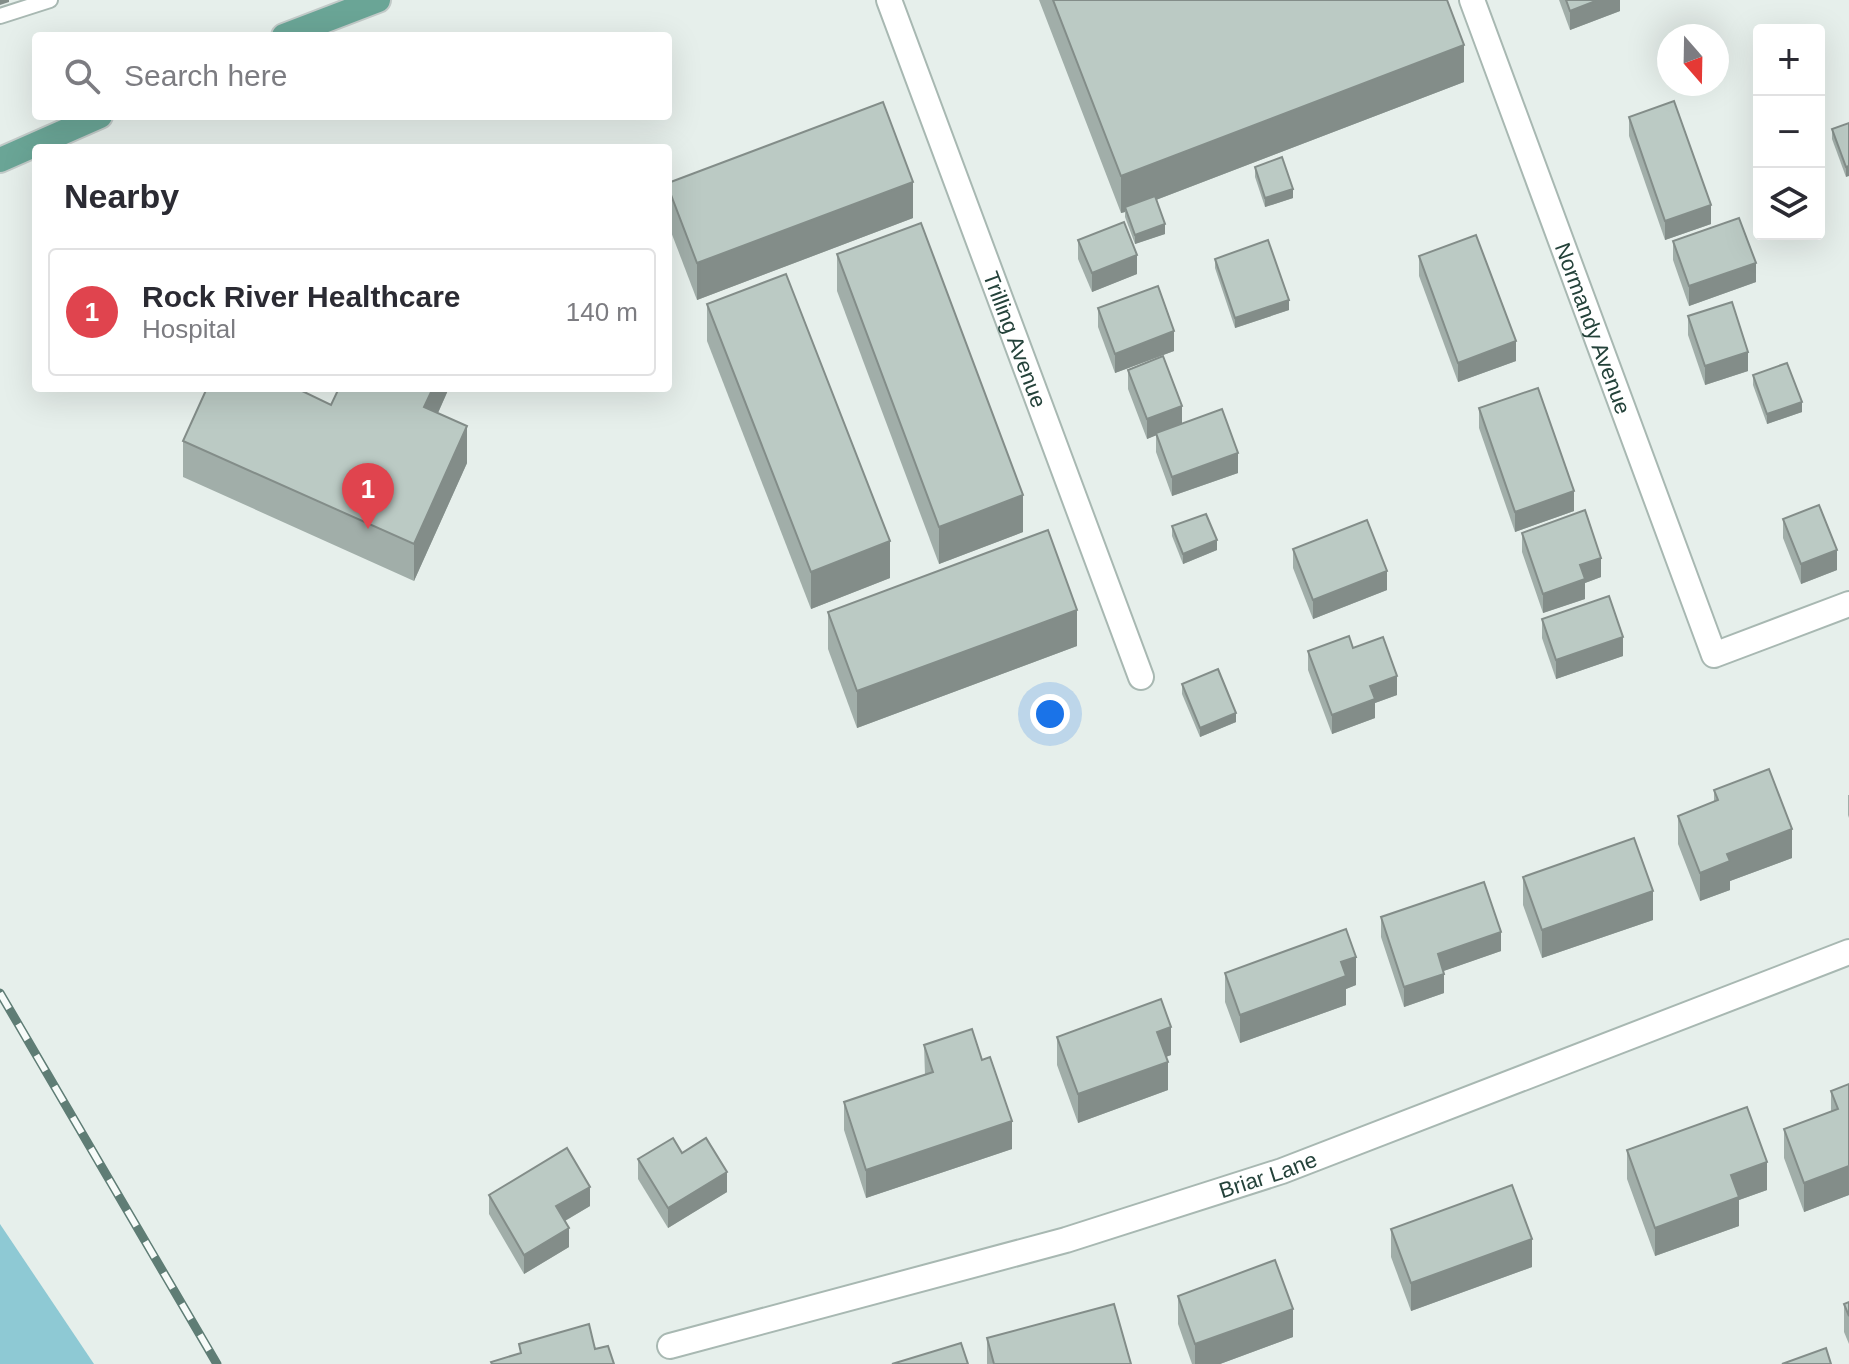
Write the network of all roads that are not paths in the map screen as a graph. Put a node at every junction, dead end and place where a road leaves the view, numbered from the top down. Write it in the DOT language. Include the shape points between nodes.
graph roads {
  1 [pos="50,0"];
  2 [pos="378,0"];
  3 [pos="889,0"];
  4 [pos="1472,0"];
  5 [pos="0,16"];
  6 [pos="294,32"];
  7 [pos="91,120"];
  8 [pos="36,144"];
  9 [pos="32,146"];
  10 [pos="0,160"];
  11 [pos="1849,604"];
  12 [pos="1141,677"];
  13 [pos="1849,952"];
  14 [pos="670,1346"];
  1 -- 5 [label="lane"];
  2 -- 6 [label="main road"];
  3 -- 12 [label="street, Trilling Avenue"];
  4 -- 11 [label="street, Normandy Avenue" via="1714,655"];
  7 -- 8 [label="main road"];
  9 -- 10 [label="main road"];
  13 -- 14 [label="street, Briar Lane" via="1282,1171 1066,1240"];
}
